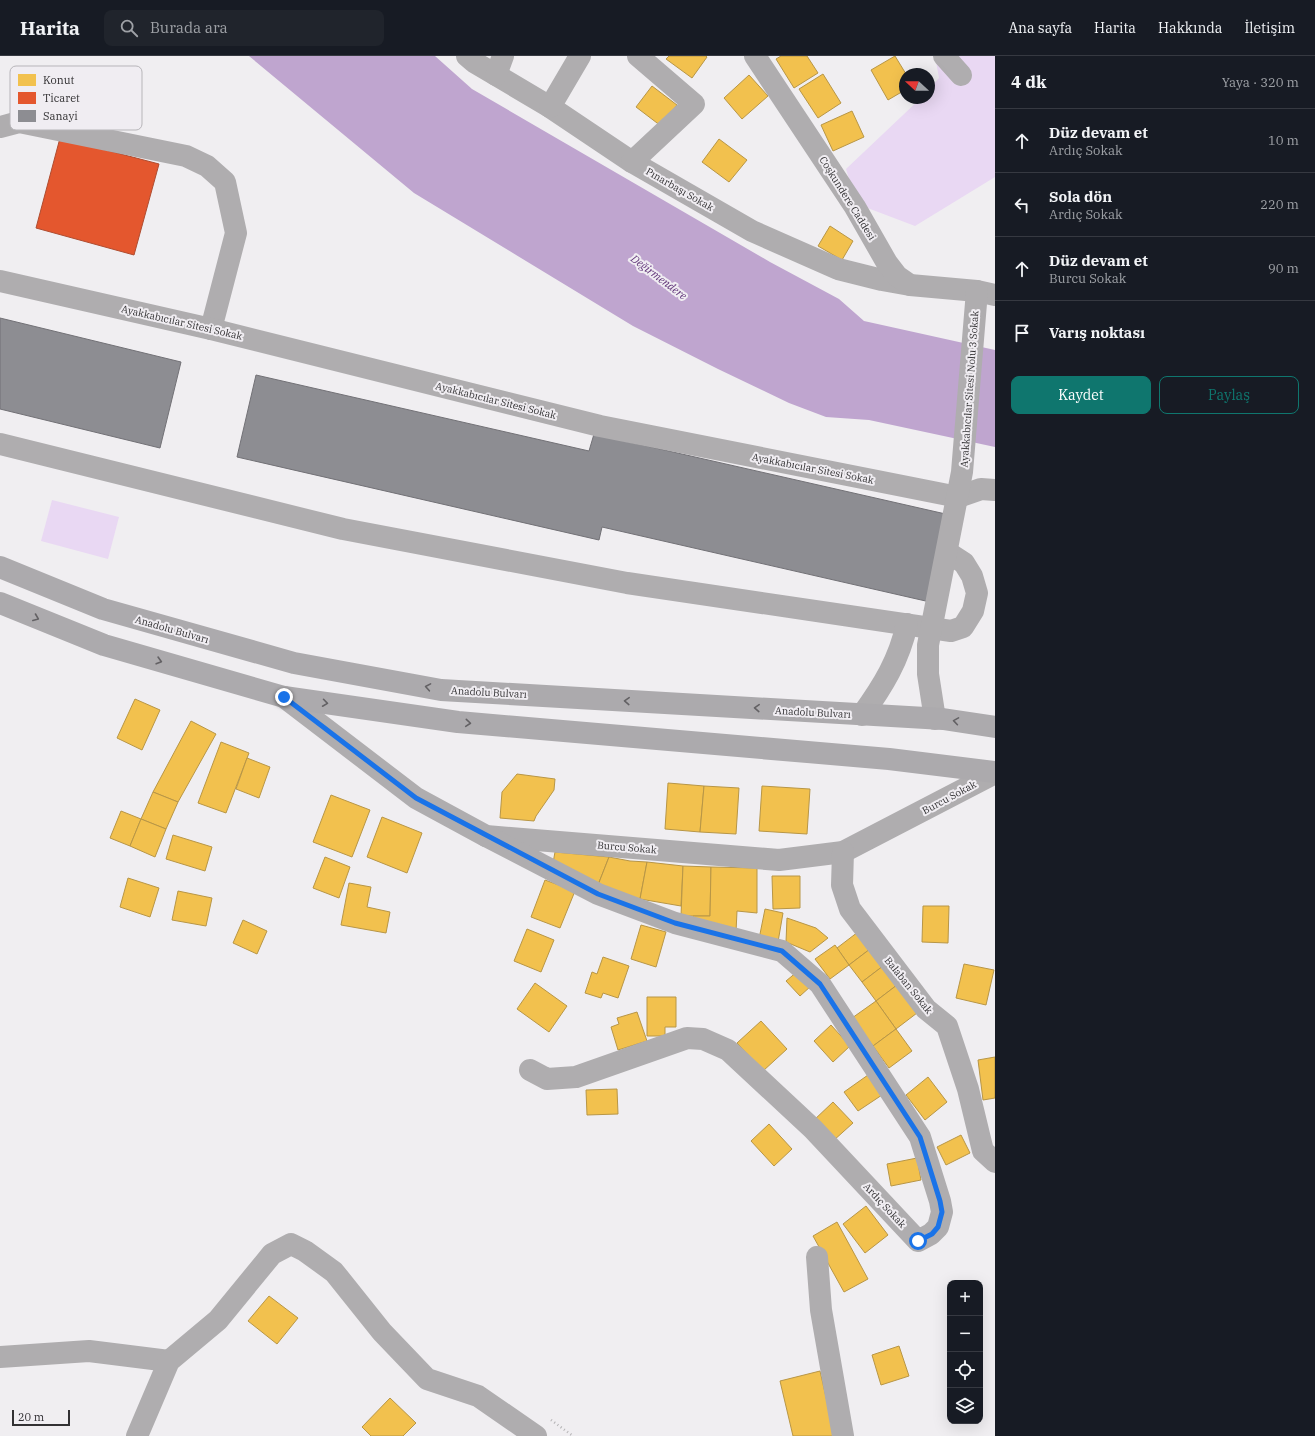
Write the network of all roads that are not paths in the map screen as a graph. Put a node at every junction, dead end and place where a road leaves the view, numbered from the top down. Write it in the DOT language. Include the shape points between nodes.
graph roads {
  1 [pos="467,56"];
  2 [pos="580,56"];
  3 [pos="638,56"];
  4 [pos="755,56"];
  5 [pos="944,56"];
  6 [pos="499,66"];
  7 [pos="961,75"];
  8 [pos="550,107"];
  9 [pos="10,124"];
  10 [pos="0,127"];
  11 [pos="58,130"];
  12 [pos="632,162"];
  13 [pos="0,281"];
  14 [pos="910,285"];
  15 [pos="982,297"];
  16 [pos="211,328"];
  17 [pos="0,444"];
  18 [pos="995,490"];
  19 [pos="958,497"];
  20 [pos="947,552"];
  21 [pos="0,567"];
  22 [pos="0,604"];
  23 [pos="907,624"];
  24 [pos="931,628"];
  25 [pos="284,697"];
  26 [pos="862,715"];
  27 [pos="935,719"];
  28 [pos="995,727"];
  29 [pos="995,772"];
  30 [pos="486,836"];
  31 [pos="844,852"];
  32 [pos="530,1070"];
  33 [pos="995,1162"];
  34 [pos="817,1257"];
  35 [pos="0,1357"];
  36 [pos="169,1361"];
  37 [pos="137,1436"];
  38 [pos="536,1436"];
  39 [pos="843,1436"];
  1 -- 6 [label="street, Pınarbaşı Sokak" via="474,62"];
  2 -- 8 [label="street"];
  3 -- 12 [label="street" via="694,104"];
  4 -- 14 [label="street, Coşkundere Caddesi" via="855,207 886,263 897,276"];
  5 -- 7 [label="street"];
  6 -- 8 [label="street, Pınarbaşı Sokak"];
  8 -- 12 [label="street, Pınarbaşı Sokak"];
  9 -- 10 [label="street"];
  11 -- 16 [label="street" via="186,156 207,166 225,182 236,233"];
  12 -- 14 [label="street, Pınarbaşı Sokak" via="752,231 824,263 838,269"];
  13 -- 16 [label="street, Ayakkabıcılar Sitesi Sokak"];
  14 -- 15 [label="street"];
  15 -- 19 [label="street, Ayakkabıcılar Sitesi Nolu 3 Sokak"];
  16 -- 19 [label="street, Ayakkabıcılar Sitesi Sokak" via="600,426"];
  17 -- 23 [label="street" via="343,529 627,583"];
  18 -- 19 [label="street" via="981,489"];
  19 -- 20 [label="street, Ayakkabıcılar Sitesi Nolu 3 Sokak"];
  20 -- 24 [label="street, Ayakkabıcılar Sitesi Nolu 3 Sokak"];
  20 -- 24 [label="street" via="964,563 972,576 977,593 973,611 963,627 951,631"];
  26 -- 21 [label="highway, Anadolu Bulvarı, one-way" via="441,690 294,663 103,609"];
  22 -- 25 [label="highway, one-way" via="104,645"];
  23 -- 24 [label="street"];
  23 -- 26 [label="street" via="893,667"];
  24 -- 27 [label="street" via="928,674"];
  25 -- 29 [label="highway, one-way" via="458,722 889,759"];
  25 -- 30 [label="street, Burcu Sokak" via="416,798"];
  26 -- 27 [label="highway, Anadolu Bulvarı"];
  28 -- 27 [label="highway, Anadolu Bulvarı, one-way"];
  29 -- 31 [label="street, Burcu Sokak"];
  30 -- 31 [label="street, Burcu Sokak" via="779,860"];
  30 -- 32 [label="street, Ardıç Sokak" via="598,894 675,923 782,951 820,984 920,1137 940,1201 942,1212 938,1227 932,1234 918,1241 813,1129 728,1050 703,1040 687,1038 576,1077 547,1079"];
  31 -- 33 [label="street, Balaban Sokak" via="842,885 850,909 926,1009 948,1026 968,1089 983,1151"];
  34 -- 39 [label="street" via="821,1310"];
  35 -- 36 [label="street" via="89,1351"];
  36 -- 37 [label="street"];
  36 -- 38 [label="street" via="218,1320 272,1254 291,1244 334,1272 382,1332 427,1379 478,1396"];
}
